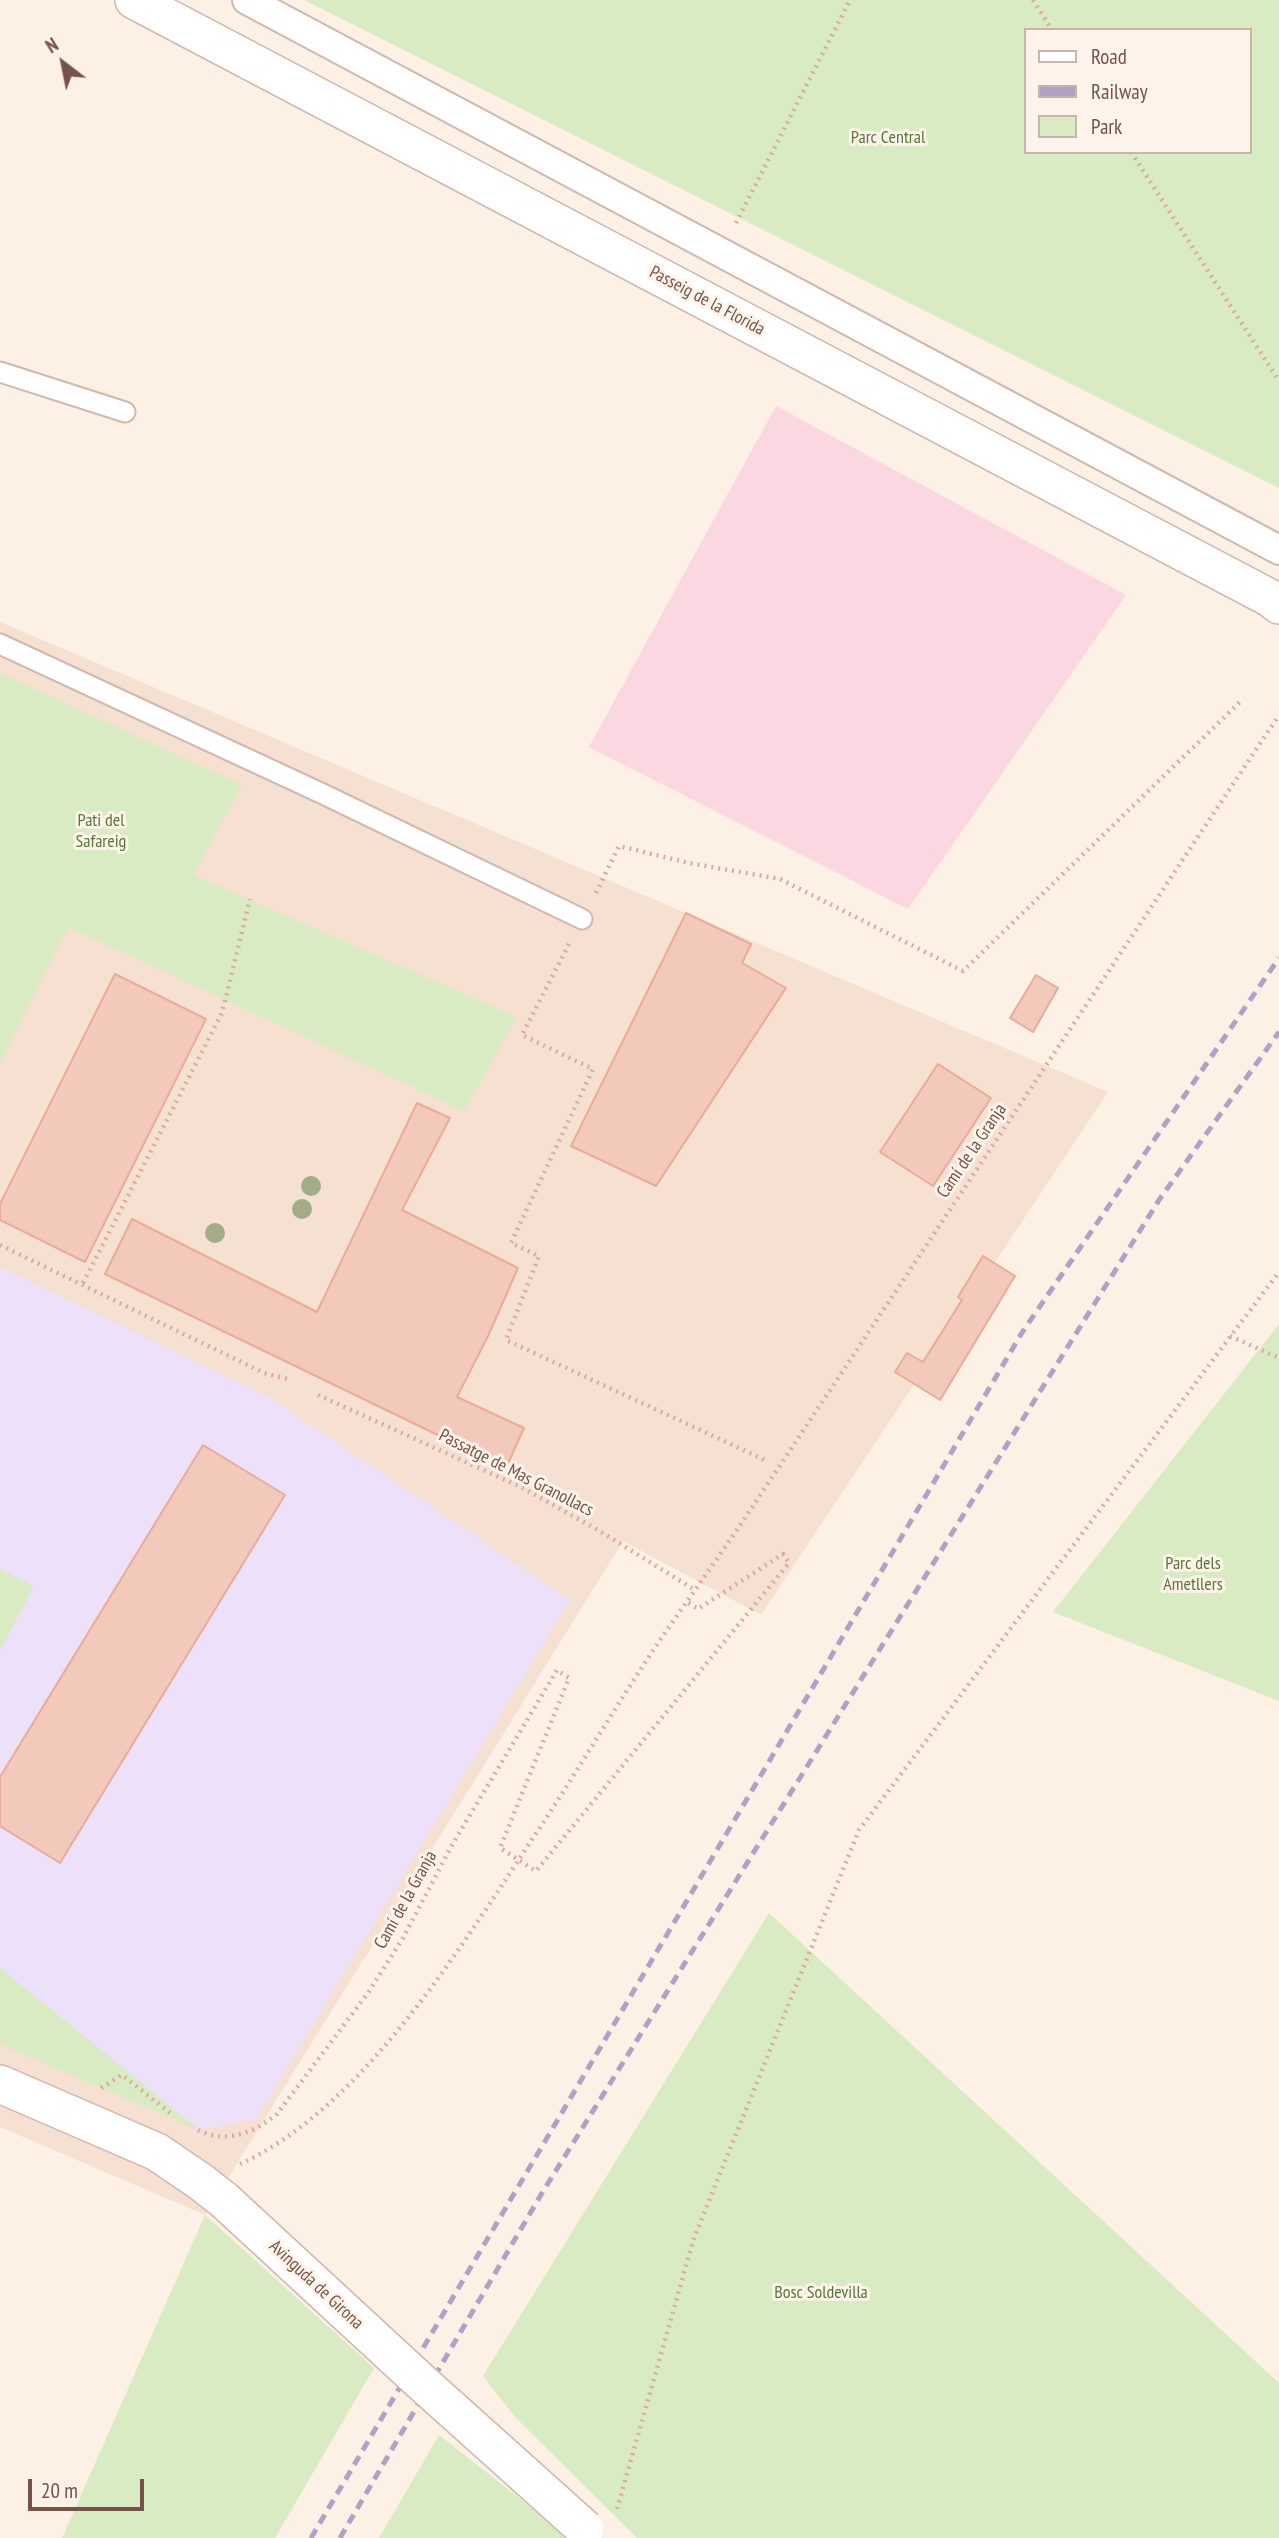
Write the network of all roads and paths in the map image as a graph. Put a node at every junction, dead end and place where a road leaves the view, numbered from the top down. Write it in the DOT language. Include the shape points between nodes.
graph roads {
  1 [pos="134,0"];
  2 [pos="247,0"];
  3 [pos="850,0"];
  4 [pos="1033,0"];
  5 [pos="1051,28"];
  6 [pos="1132,154"];
  7 [pos="734,227"];
  8 [pos="0,372"];
  9 [pos="1279,381"];
  10 [pos="125,412"];
  11 [pos="1279,550"];
  12 [pos="1279,605"];
  13 [pos="0,644"];
  14 [pos="1243,699"];
  15 [pos="1279,715"];
  16 [pos="250,900"];
  17 [pos="582,919"];
  18 [pos="0,1245"];
  19 [pos="1279,1272"];
  20 [pos="83,1283"];
  21 [pos="1230,1336"];
  22 [pos="1279,1358"];
  23 [pos="288,1379"];
  24 [pos="318,1395"];
  25 [pos="765,1460"];
  26 [pos="695,1590"];
  27 [pos="687,1602"];
  28 [pos="519,1860"];
  29 [pos="0,2084"];
  30 [pos="171,2114"];
  31 [pos="86,2121"];
  32 [pos="191,2127"];
  33 [pos="213,2191"];
  34 [pos="600,2526"];
  1 -- 12 [label="street, Passeig de la Florida"];
  2 -- 11 [label="street"];
  3 -- 7 [label="path"];
  4 -- 5 [label="path"];
  6 -- 9 [label="path"];
  8 -- 10 [label="lane"];
  13 -- 17 [label="lane"];
  14 -- 17 [label="path" via="963,971 780,879 619,846"];
  15 -- 26 [label="path, Camí de la Granja"];
  16 -- 20 [label="path" via="222,1013"];
  17 -- 25 [label="path" via="522,1035 593,1069 511,1242 539,1256 506,1340"];
  18 -- 20 [label="path"];
  19 -- 21 [label="path"];
  20 -- 23 [label="path" via="264,1373"];
  21 -- 22 [label="path"];
  21 -- 34 [label="path" via="859,1830 694,2238"];
  24 -- 26 [label="path, Passatge de Mas Granollacs" via="521,1487"];
  26 -- 27 [label="path, Camí de la Granja"];
  27 -- 28 [label="path, Camí de la Granja"];
  27 -- 28 [label="path" via="698,1609 783,1554 789,1563 537,1871"];
  28 -- 32 [label="path, Camí de la Granja" via="500,1848 569,1678 556,1670 452,1845 403,1938 368,1993 277,2114 241,2136 211,2136"];
  28 -- 33 [label="path, Camí de la Granja" via="449,1963 346,2087 307,2122"];
  29 -- 31 [label="street, Avinguda de Girona"];
  30 -- 31 [label="path" via="122,2075 101,2088"];
  31 -- 33 [label="street, Avinguda de Girona" via="157,2152"];
  33 -- 34 [label="street, Avinguda de Girona, bridge" via="419,2380"];
}
